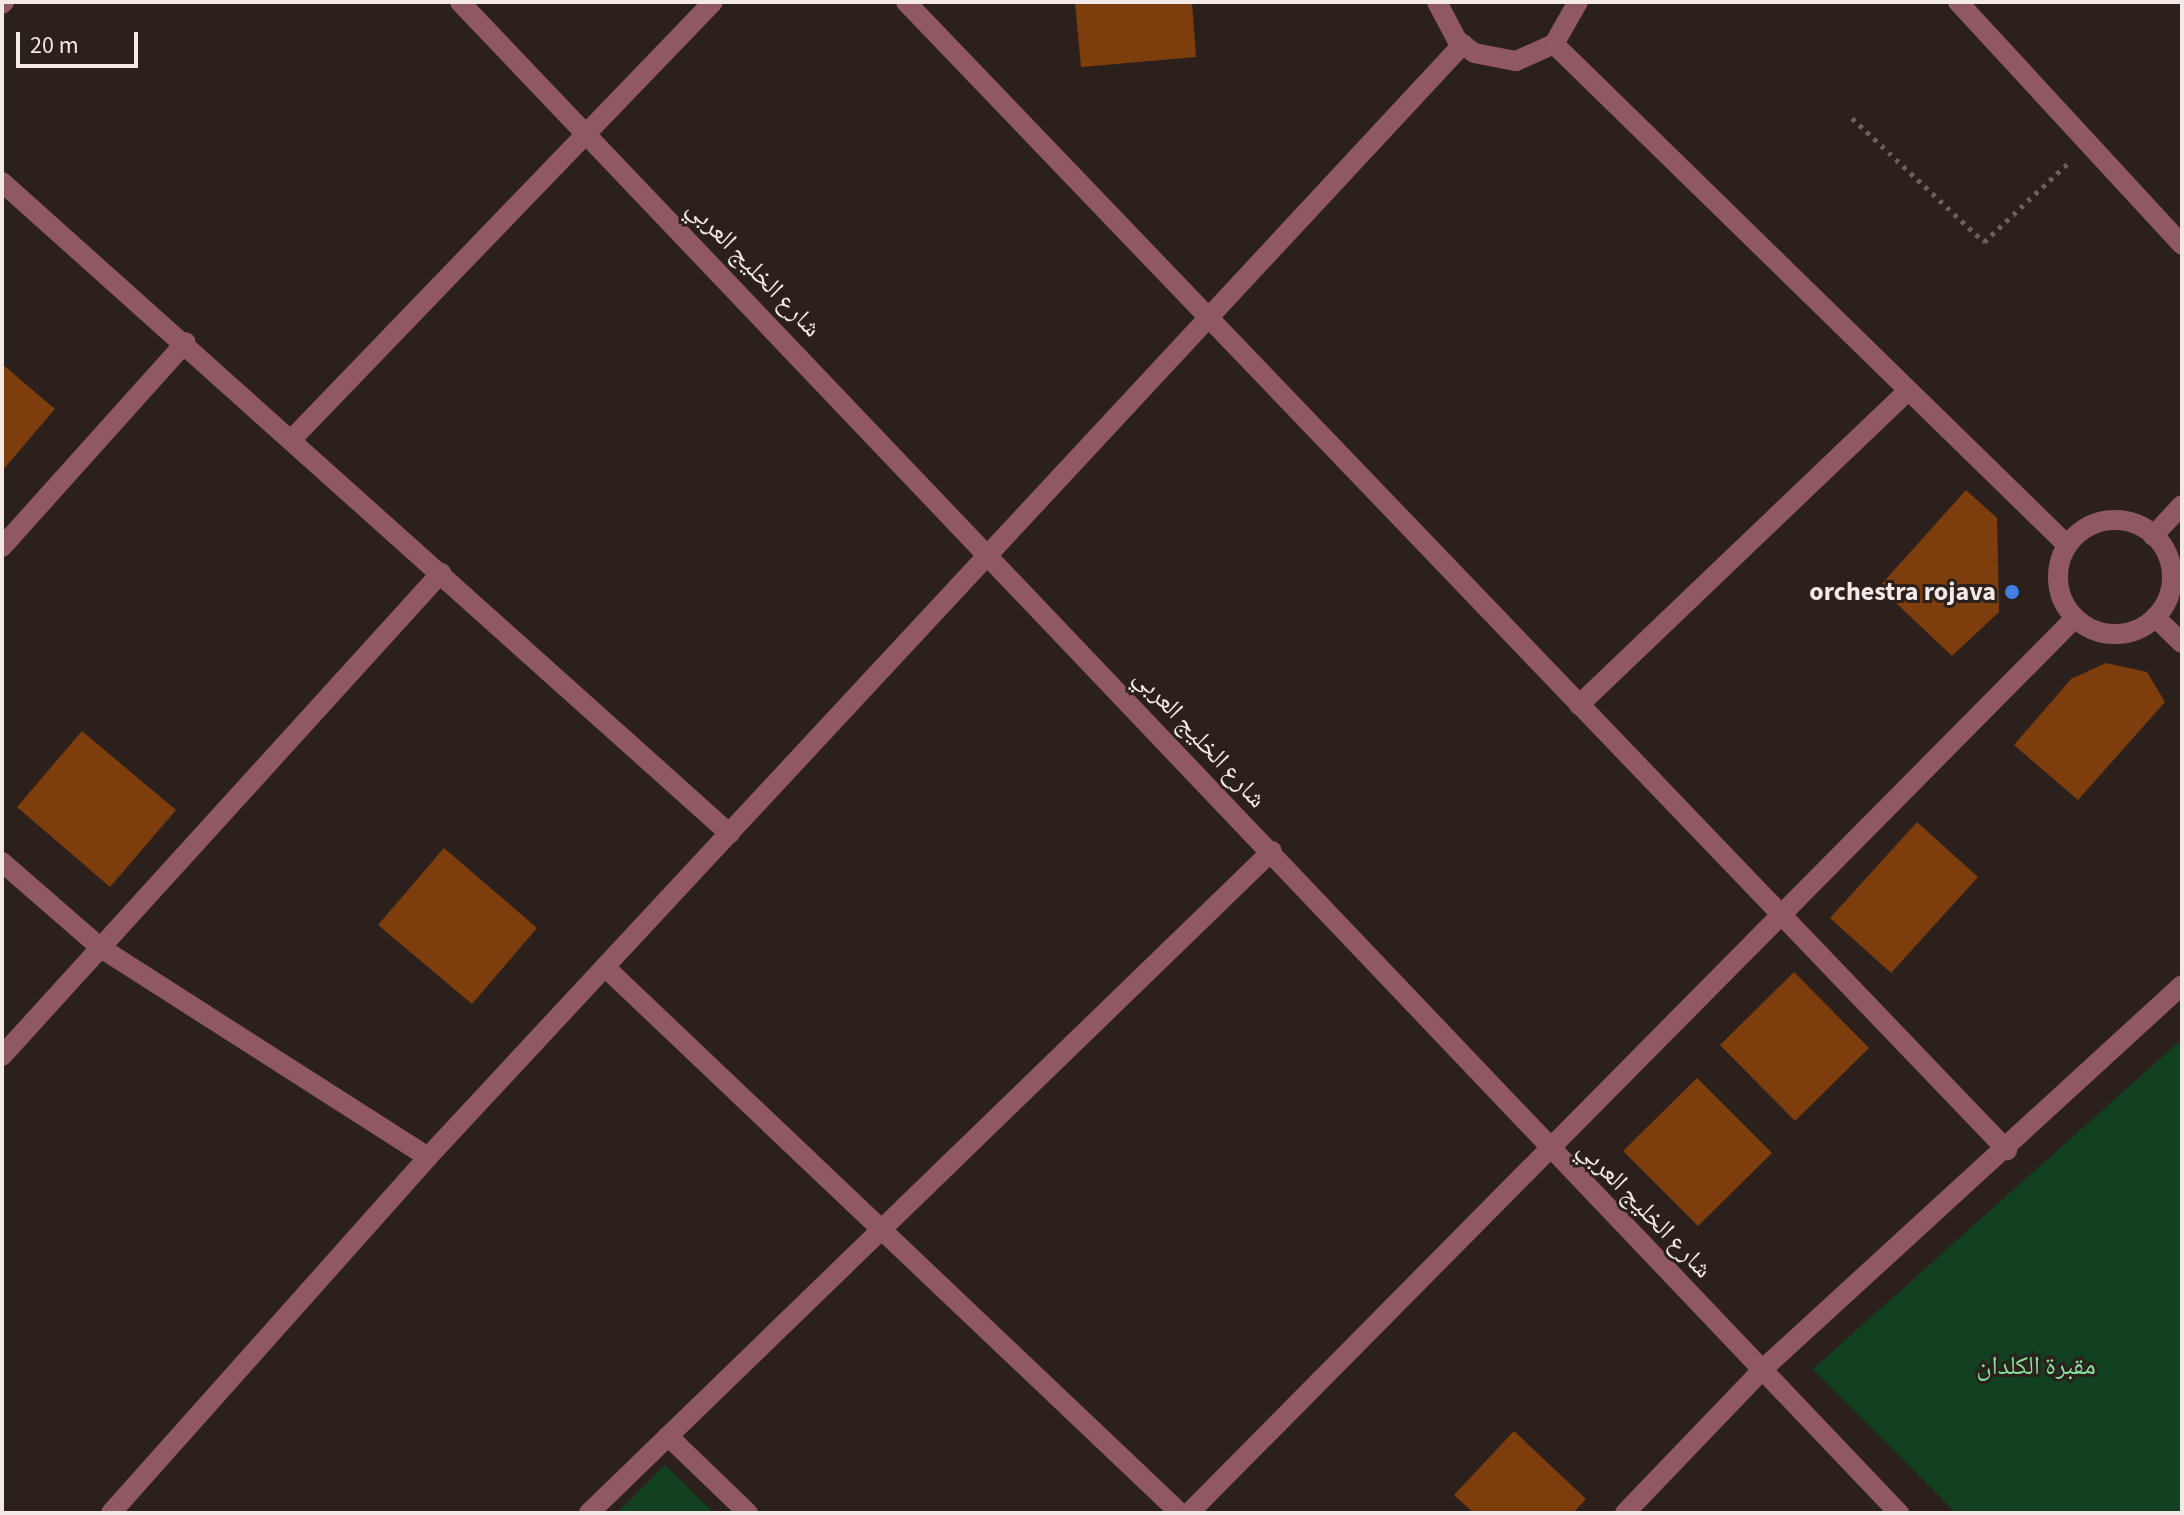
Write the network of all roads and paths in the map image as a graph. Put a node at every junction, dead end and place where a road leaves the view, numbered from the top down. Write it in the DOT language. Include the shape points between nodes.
graph roads {
  1 [pos="460,2"];
  2 [pos="713,2"];
  3 [pos="906,2"];
  4 [pos="1437,2"];
  5 [pos="1578,2"];
  6 [pos="1958,2"];
  7 [pos="1463,44"];
  8 [pos="1554,44"];
  9 [pos="1852,118"];
  10 [pos="588,132"];
  11 [pos="2089,144"];
  12 [pos="2,182"];
  13 [pos="2182,245"];
  14 [pos="1207,316"];
  15 [pos="186,342"];
  16 [pos="1905,393"];
  17 [pos="293,438"];
  18 [pos="2182,505"];
  19 [pos="2153,536"];
  20 [pos="2067,545"];
  21 [pos="2,547"];
  22 [pos="989,552"];
  23 [pos="441,573"];
  24 [pos="2155,617"];
  25 [pos="2075,618"];
  26 [pos="2182,643"];
  27 [pos="1579,705"];
  28 [pos="730,834"];
  29 [pos="1272,851"];
  30 [pos="2,862"];
  31 [pos="1780,914"];
  32 [pos="101,948"];
  33 [pos="605,967"];
  34 [pos="2182,985"];
  35 [pos="2,1056"];
  36 [pos="1551,1148"];
  37 [pos="2007,1150"];
  38 [pos="428,1157"];
  39 [pos="881,1230"];
  40 [pos="1763,1369"];
  41 [pos="668,1436"];
  42 [pos="111,1513"];
  43 [pos="589,1513"];
  44 [pos="748,1513"];
  45 [pos="1180,1513"];
  46 [pos="1189,1513"];
  47 [pos="1625,1513"];
  48 [pos="1899,1513"];
  1 -- 10 [label="street, شارع الخليج العربي"];
  2 -- 10 [label="street"];
  3 -- 14 [label="street"];
  4 -- 7 [label="street"];
  5 -- 8 [label="street"];
  6 -- 11 [label="street"];
  7 -- 8 [label="street" via="1516,61"];
  7 -- 14 [label="street"];
  8 -- 16 [label="street"];
  9 -- 11 [label="path" via="1984,242"];
  10 -- 17 [label="street"];
  10 -- 22 [label="street, شارع الخليج العربي"];
  11 -- 13 [label="street"];
  12 -- 15 [label="street"];
  14 -- 22 [label="street"];
  14 -- 27 [label="street"];
  15 -- 17 [label="street"];
  15 -- 21 [label="street"];
  16 -- 20 [label="street"];
  16 -- 27 [label="street"];
  17 -- 23 [label="street"];
  18 -- 19 [label="street"];
  19 -- 20 [label="street" via="2113,520 2080,532"];
  19 -- 24 [label="street" via="2172,576"];
  20 -- 25 [label="street" via="2057,579"];
  22 -- 28 [label="street"];
  22 -- 29 [label="street, شارع الخليج العربي"];
  23 -- 28 [label="street"];
  23 -- 32 [label="street"];
  24 -- 25 [label="street" via="2116,634"];
  24 -- 26 [label="street"];
  25 -- 31 [label="street"];
  27 -- 31 [label="street"];
  28 -- 33 [label="street"];
  29 -- 36 [label="street, شارع الخليج العربي"];
  29 -- 39 [label="street"];
  30 -- 32 [label="street"];
  31 -- 36 [label="street"];
  31 -- 37 [label="street"];
  32 -- 35 [label="street"];
  32 -- 38 [label="street"];
  33 -- 38 [label="street"];
  33 -- 39 [label="street"];
  34 -- 37 [label="street"];
  36 -- 40 [label="street, شارع الخليج العربي"];
  36 -- 46 [label="street"];
  37 -- 40 [label="street"];
  38 -- 42 [label="street"];
  39 -- 41 [label="street"];
  39 -- 45 [label="street"];
  40 -- 47 [label="street"];
  40 -- 48 [label="street, شارع الخليج العربي"];
  41 -- 43 [label="street"];
  41 -- 44 [label="street"];
}
